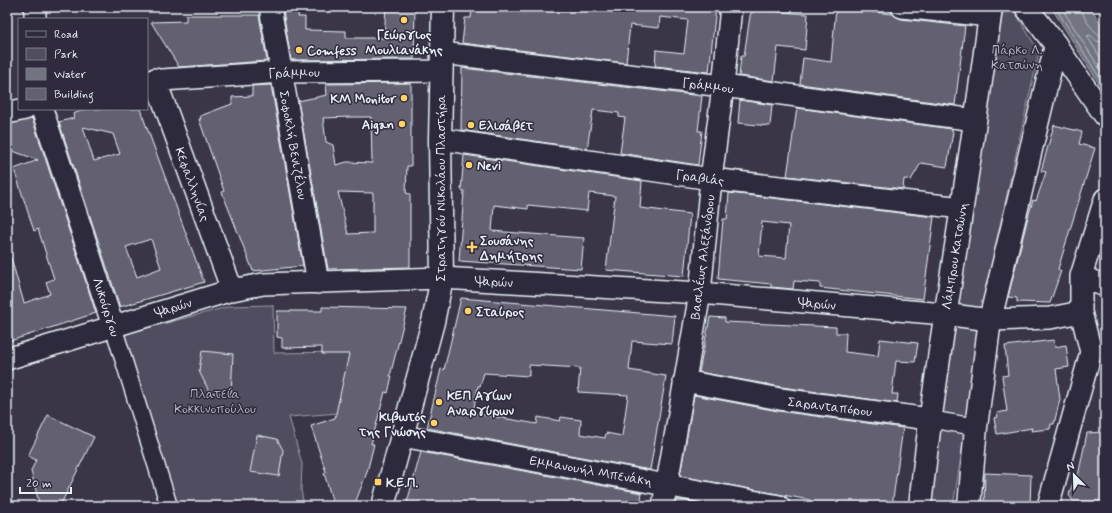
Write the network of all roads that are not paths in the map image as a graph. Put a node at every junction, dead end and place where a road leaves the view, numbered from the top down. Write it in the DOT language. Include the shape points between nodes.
graph roads {
  1 [pos="35,7"];
  2 [pos="270,7"];
  3 [pos="443,7"];
  4 [pos="732,7"];
  5 [pos="902,7"];
  6 [pos="1026,7"];
  7 [pos="990,11"];
  8 [pos="35,18"];
  9 [pos="1056,45"];
  10 [pos="441,62"];
  11 [pos="282,72"];
  12 [pos="151,80"];
  13 [pos="723,86"];
  14 [pos="20,110"];
  15 [pos="42,110"];
  16 [pos="7,113"];
  17 [pos="1105,116"];
  18 [pos="975,120"];
  19 [pos="440,139"];
  20 [pos="711,179"];
  21 [pos="1105,199"];
  22 [pos="962,208"];
  23 [pos="1081,276"];
  24 [pos="442,278"];
  25 [pos="318,283"];
  26 [pos="1105,286"];
  27 [pos="232,290"];
  28 [pos="700,293"];
  29 [pos="1081,312"];
  30 [pos="944,314"];
  31 [pos="990,320"];
  32 [pos="113,326"];
  33 [pos="7,358"];
  34 [pos="684,382"];
  35 [pos="929,418"];
  36 [pos="976,427"];
  37 [pos="402,436"];
  38 [pos="667,484"];
  39 [pos="169,506"];
  40 [pos="383,506"];
  41 [pos="663,506"];
  42 [pos="779,506"];
  43 [pos="920,506"];
  44 [pos="969,506"];
  45 [pos="1048,506"];
  1 -- 8 [label="street"];
  2 -- 11 [label="street, Σοφοκλή Βενιζέλου"];
  3 -- 10 [label="street, Στρατηγού Νικολάου Πλαστήρα"];
  4 -- 13 [label="street, Βασιλέως Αλεξάνδρου"];
  5 -- 7 [label="street"];
  6 -- 9 [label="street"];
  7 -- 18 [label="street, Λάμπρου Κατσώνη"];
  9 -- 17 [label="street"];
  9 -- 31 [label="street"];
  10 -- 11 [label="street, Γράμμου"];
  10 -- 13 [label="street, Γράμμου"];
  10 -- 19 [label="street, Στρατηγού Νικολάου Πλαστήρα"];
  11 -- 12 [label="street, Γράμμου"];
  11 -- 25 [label="street, Σοφοκλή Βενιζέλου"];
  12 -- 27 [label="street, Κεφαλληνίας"];
  13 -- 18 [label="street, Γράμμου"];
  13 -- 20 [label="street, Βασιλέως Αλεξάνδρου"];
  14 -- 16 [label="street"];
  15 -- 32 [label="street, Λυκούργου"];
  18 -- 22 [label="street, Λάμπρου Κατσώνη"];
  19 -- 20 [label="street, Γραβιάς"];
  19 -- 24 [label="street, Στρατηγού Νικολάου Πλαστήρα"];
  20 -- 22 [label="street, Γραβιάς"];
  20 -- 28 [label="street, Βασιλέως Αλεξάνδρου"];
  21 -- 23 [label="street"];
  22 -- 30 [label="street, Λάμπρου Κατσώνη"];
  23 -- 26 [label="street"];
  23 -- 29 [label="street"];
  24 -- 25 [label="street, Ψαρών"];
  24 -- 28 [label="street, Ψαρών"];
  24 -- 37 [label="street, Στρατηγού Νικολάου Πλαστήρα" via="433,322"];
  25 -- 27 [label="street, Ψαρών" via="263,284"];
  27 -- 32 [label="street, Ψαρών"];
  28 -- 30 [label="street, Ψαρών"];
  28 -- 34 [label="street, Βασιλέως Αλεξάνδρου"];
  29 -- 31 [label="street, Ψαρών" via="1050,318"];
  29 -- 45 [label="street" via="1091,352"];
  30 -- 31 [label="street, Ψαρών"];
  30 -- 35 [label="street, Λάμπρου Κατσώνη"];
  31 -- 36 [label="street"];
  32 -- 33 [label="street, Ψαρών"];
  32 -- 39 [label="street, Λυκούργου"];
  34 -- 35 [label="street, Σαρανταπόρου" via="780,399"];
  34 -- 38 [label="street, Βασιλέως Αλεξάνδρου"];
  35 -- 36 [label="street, Σαρανταπόρου"];
  35 -- 43 [label="street, Λάμπρου Κατσώνη"];
  36 -- 44 [label="street"];
  37 -- 38 [label="street, Εμμανουήλ Μπενάκη"];
  37 -- 40 [label="street, Στρατηγού Νικολάου Πλαστήρα"];
  38 -- 41 [label="street, Βασιλέως Αλεξάνδρου"];
  38 -- 42 [label="street, Εμμανουήλ Μπενάκη"];
}
